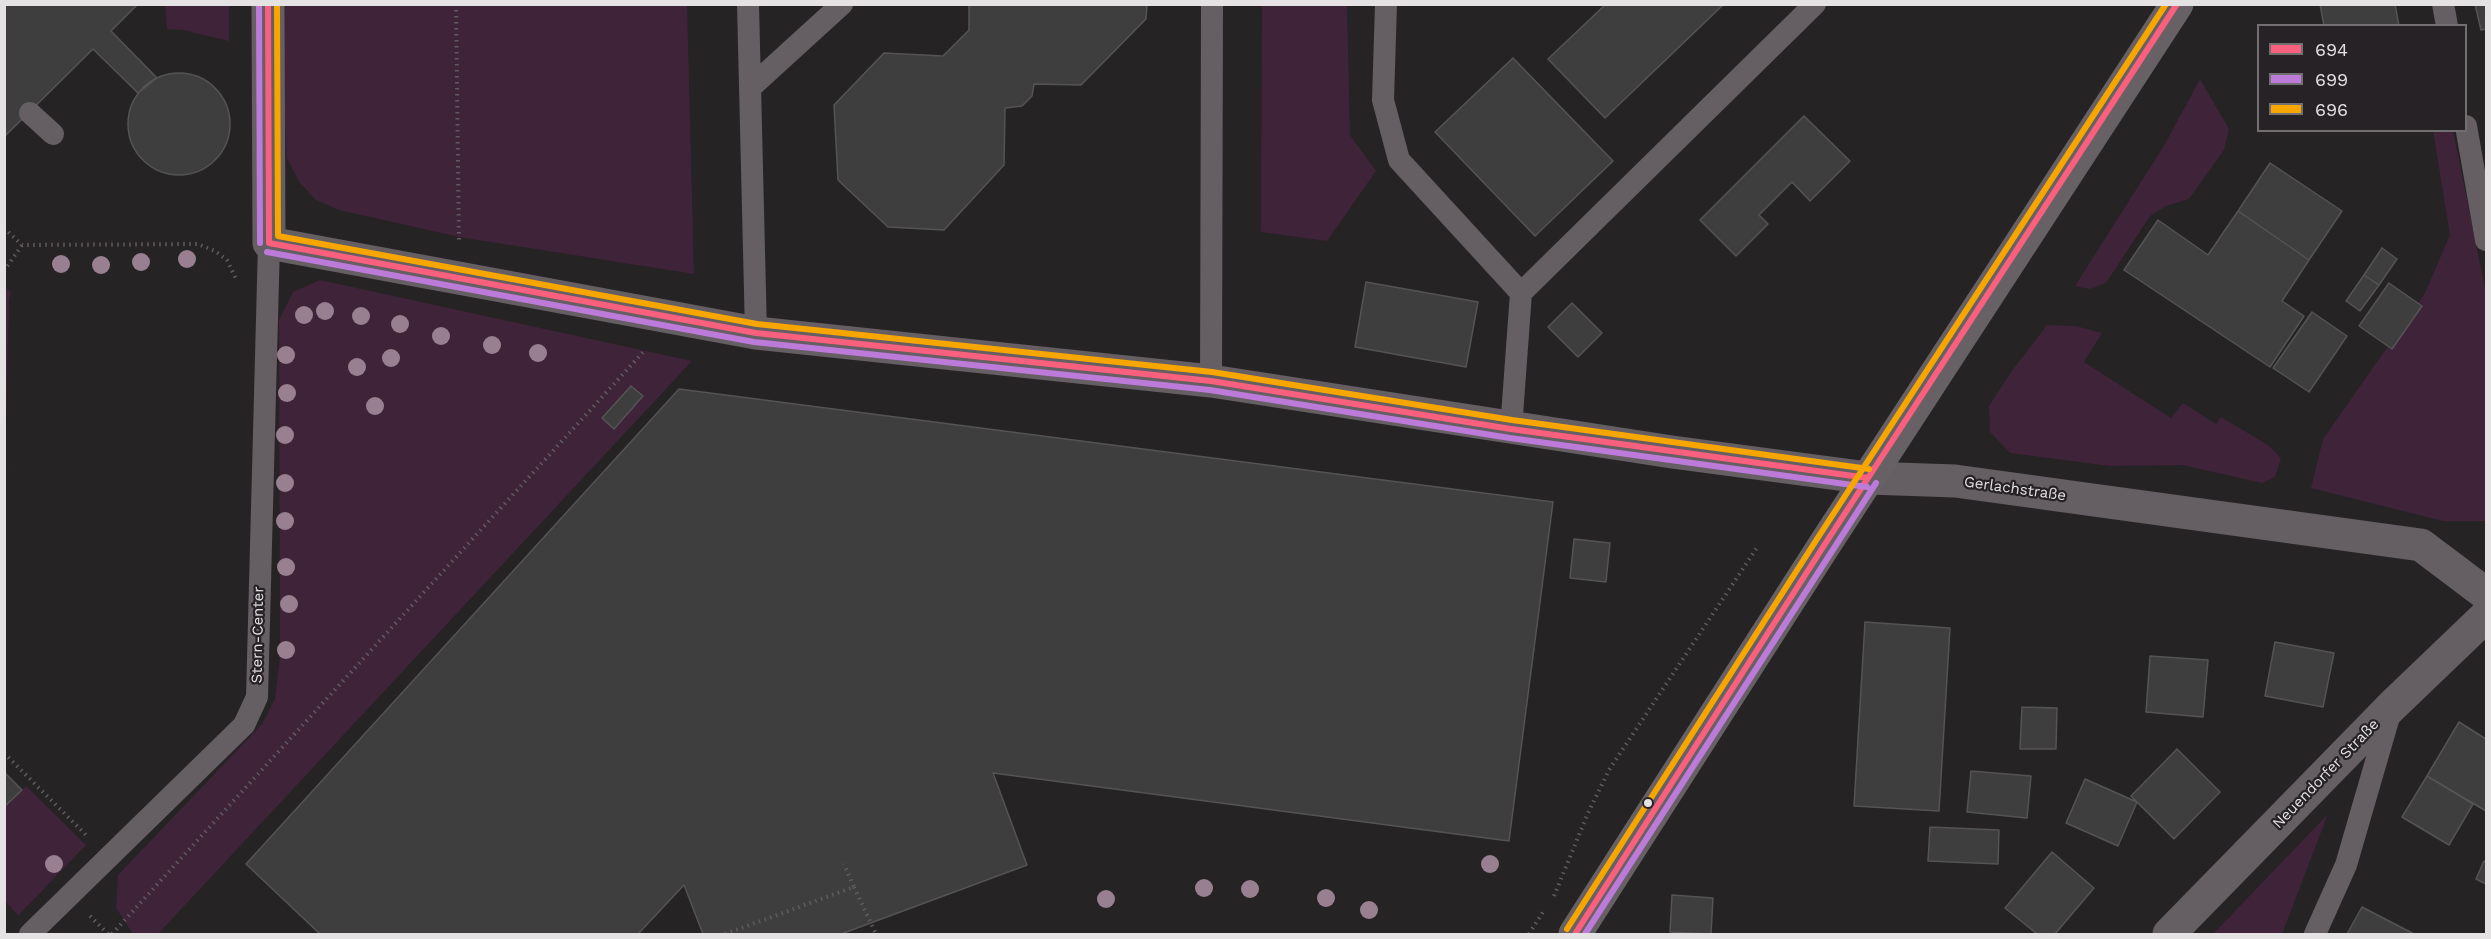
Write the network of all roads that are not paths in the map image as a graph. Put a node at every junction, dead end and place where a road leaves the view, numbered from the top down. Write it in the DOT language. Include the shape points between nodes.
graph roads {
  1 [pos="268,4"];
  2 [pos="748,4"];
  3 [pos="842,4"];
  4 [pos="1212,4"];
  5 [pos="1386,4"];
  6 [pos="1815,4"];
  7 [pos="2177,4"];
  8 [pos="2443,4"];
  9 [pos="2447,24"];
  10 [pos="751,87"];
  11 [pos="30,113"];
  12 [pos="2467,131"];
  13 [pos="53,134"];
  14 [pos="2487,240"];
  15 [pos="269,243"];
  16 [pos="1521,293"];
  17 [pos="756,333"];
  18 [pos="1211,381"];
  19 [pos="1511,429"];
  20 [pos="1868,478"];
  21 [pos="2487,594"];
  22 [pos="2487,616"];
  23 [pos="2392,706"];
  24 [pos="30,934"];
  25 [pos="1575,934"];
  26 [pos="2169,934"];
  27 [pos="2315,934"];
  1 -- 15 [label="street"];
  2 -- 10 [label="lane"];
  3 -- 10 [label="lane"];
  4 -- 18 [label="lane"];
  5 -- 16 [label="lane" via="1383,100 1399,160"];
  6 -- 16 [label="lane"];
  7 -- 20 [label="street"];
  8 -- 9 [label="lane"];
  10 -- 17 [label="lane"];
  11 -- 13 [label="lane"];
  12 -- 14 [label="lane"];
  15 -- 17 [label="street, Gerlachstraße"];
  15 -- 24 [label="lane, Stern-Center" via="257,698 244,725"];
  16 -- 19 [label="lane"];
  17 -- 18 [label="street, Gerlachstraße"];
  18 -- 19 [label="street, Gerlachstraße"];
  19 -- 20 [label="street, Gerlachstraße"];
  20 -- 21 [label="street, Gerlachstraße" via="1955,481 2421,545"];
  20 -- 25 [label="street"];
  22 -- 23 [label="street, Neuendorfer Straße"];
  23 -- 26 [label="street, Neuendorfer Straße"];
  23 -- 27 [label="lane" via="2346,865"];
}
